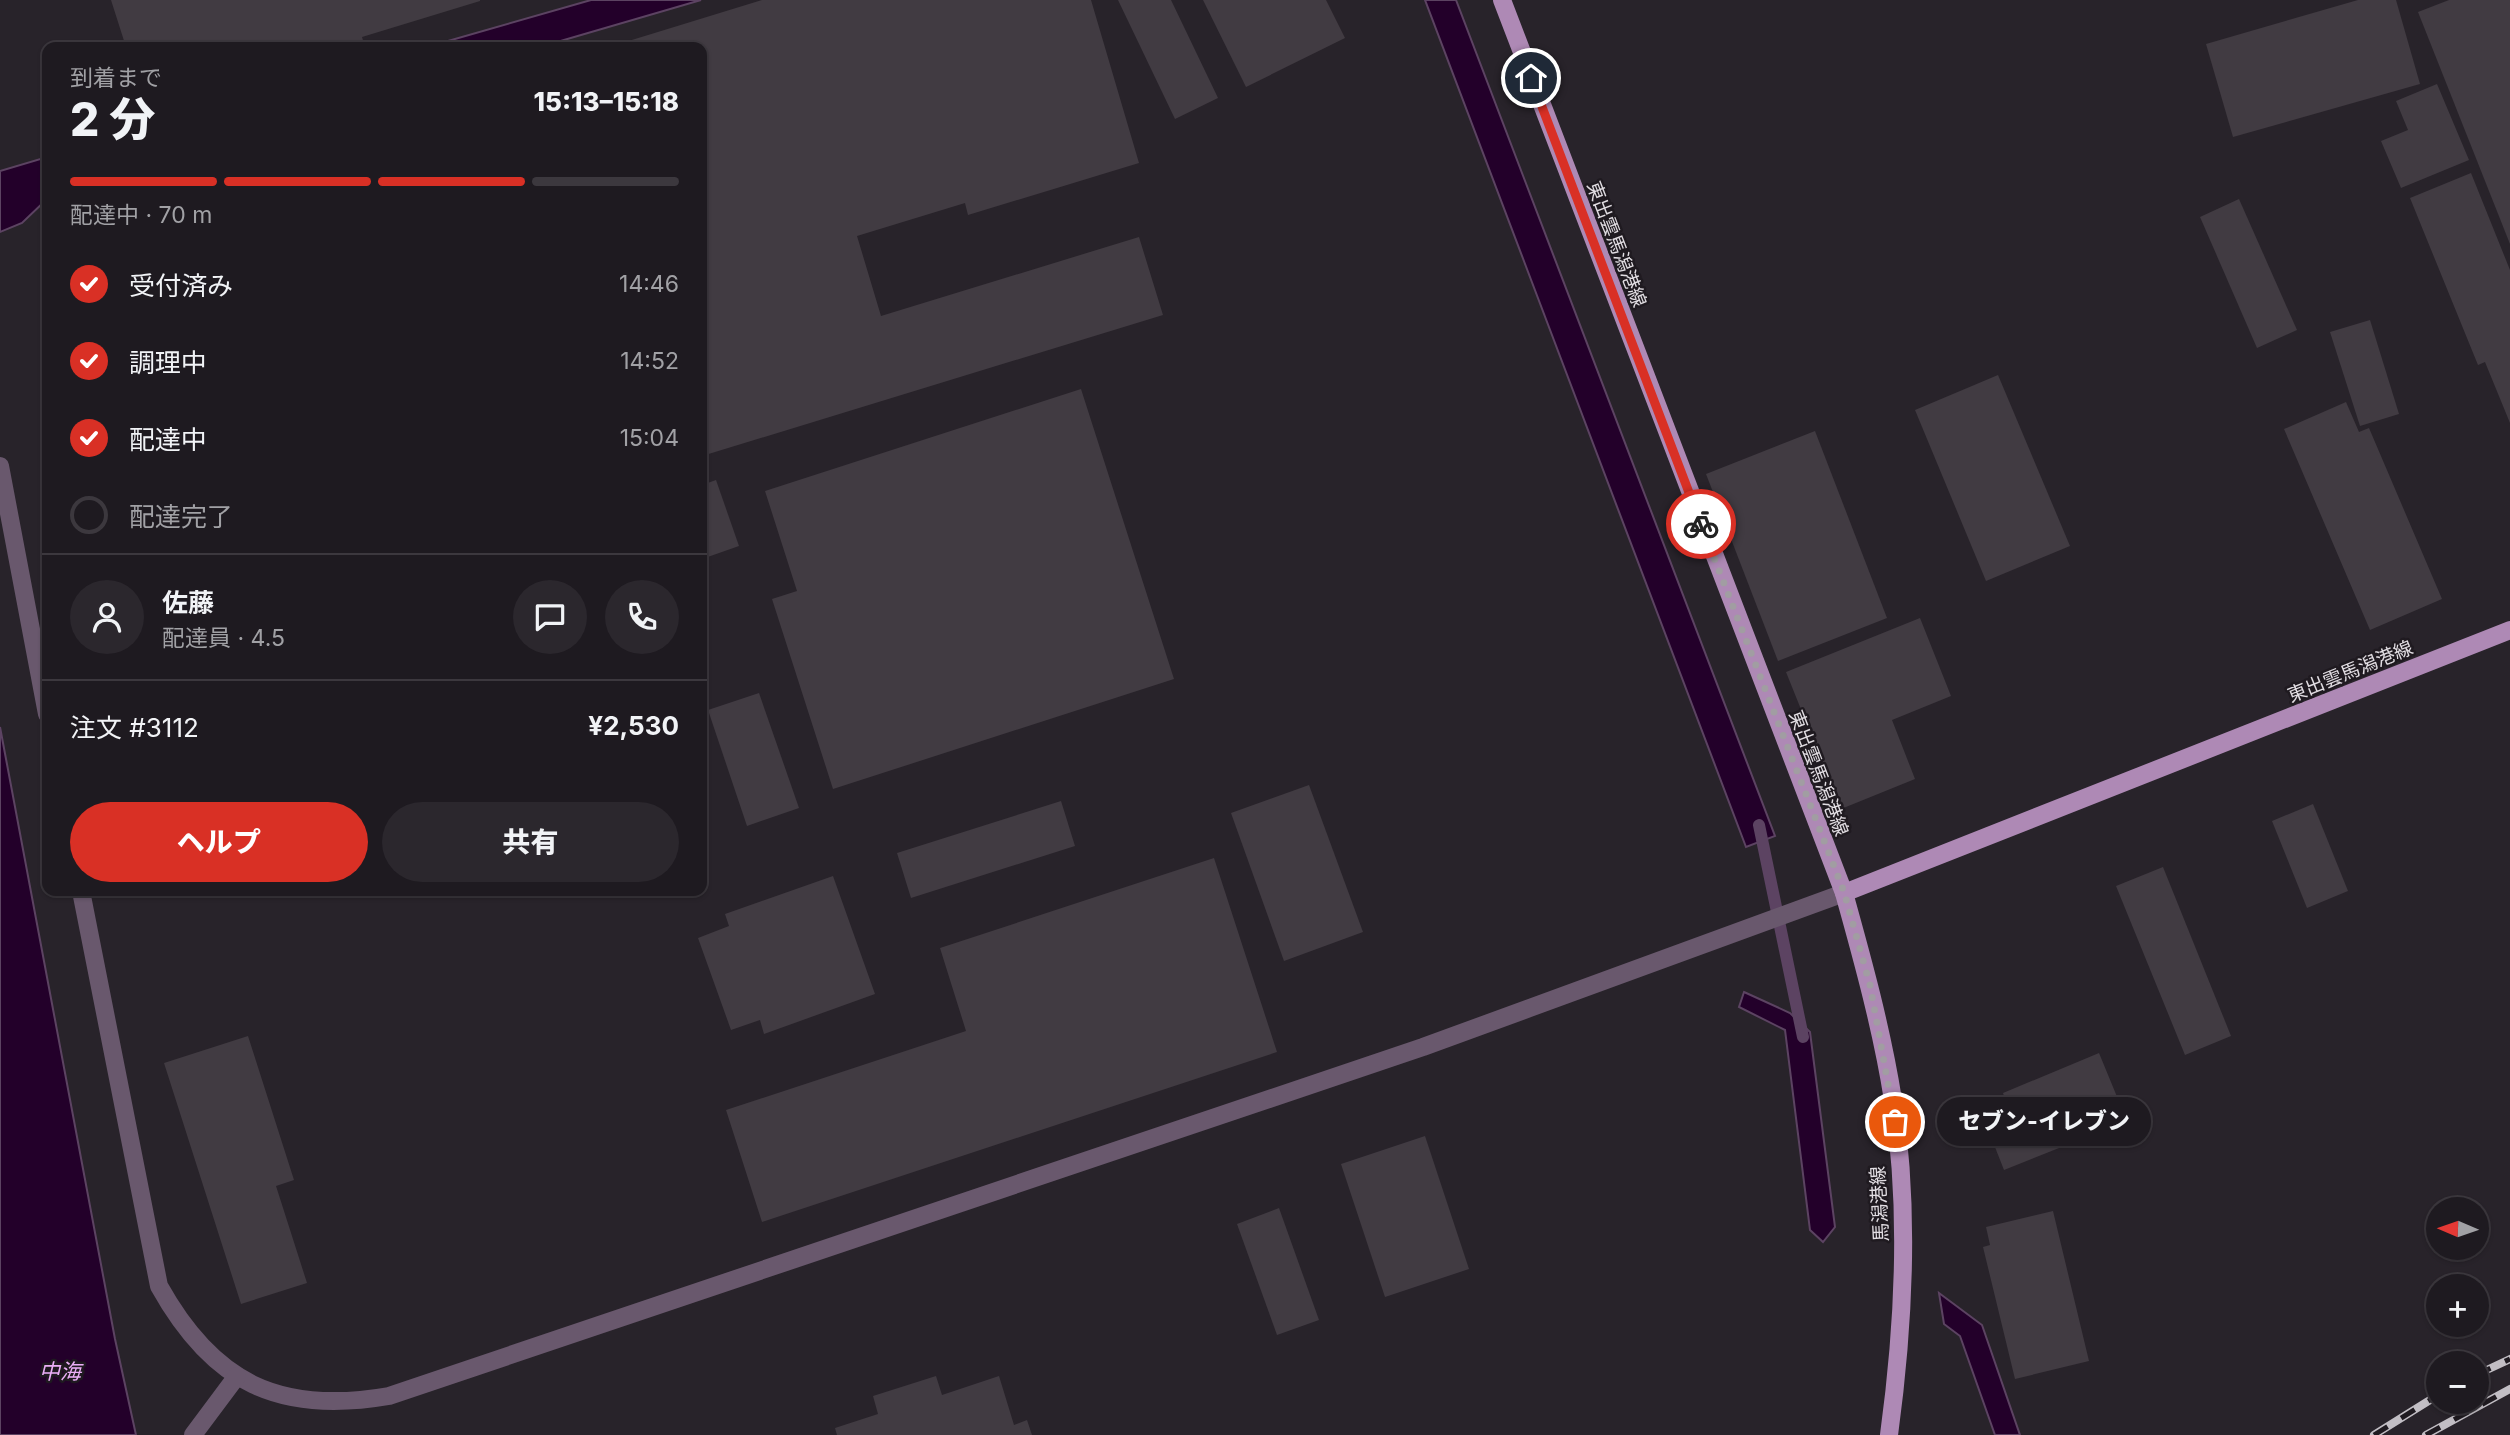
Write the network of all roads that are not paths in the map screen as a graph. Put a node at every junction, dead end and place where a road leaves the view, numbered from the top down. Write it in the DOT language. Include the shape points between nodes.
graph roads {
  1 [pos="1502,0"];
  2 [pos="0,466"];
  3 [pos="2510,630"];
  4 [pos="42,688"];
  5 [pos="1844,892"];
  6 [pos="82,896"];
  7 [pos="237,1376"];
  8 [pos="193,1435"];
  9 [pos="1889,1435"];
  1 -- 5 [label="main road, 東出雲馬潟港線"];
  2 -- 4 [label="street"];
  3 -- 5 [label="main road, 東出雲馬潟港線"];
  5 -- 7 [label="street" via="1423,1047 389,1396 355,1402 315,1401 259,1389"];
  5 -- 9 [label="main road, 馬潟港線" via="1870,985 1898,1150 1903,1269 1898,1371"];
  6 -- 7 [label="street" via="159,1286 193,1339"];
  7 -- 8 [label="street"];
}
